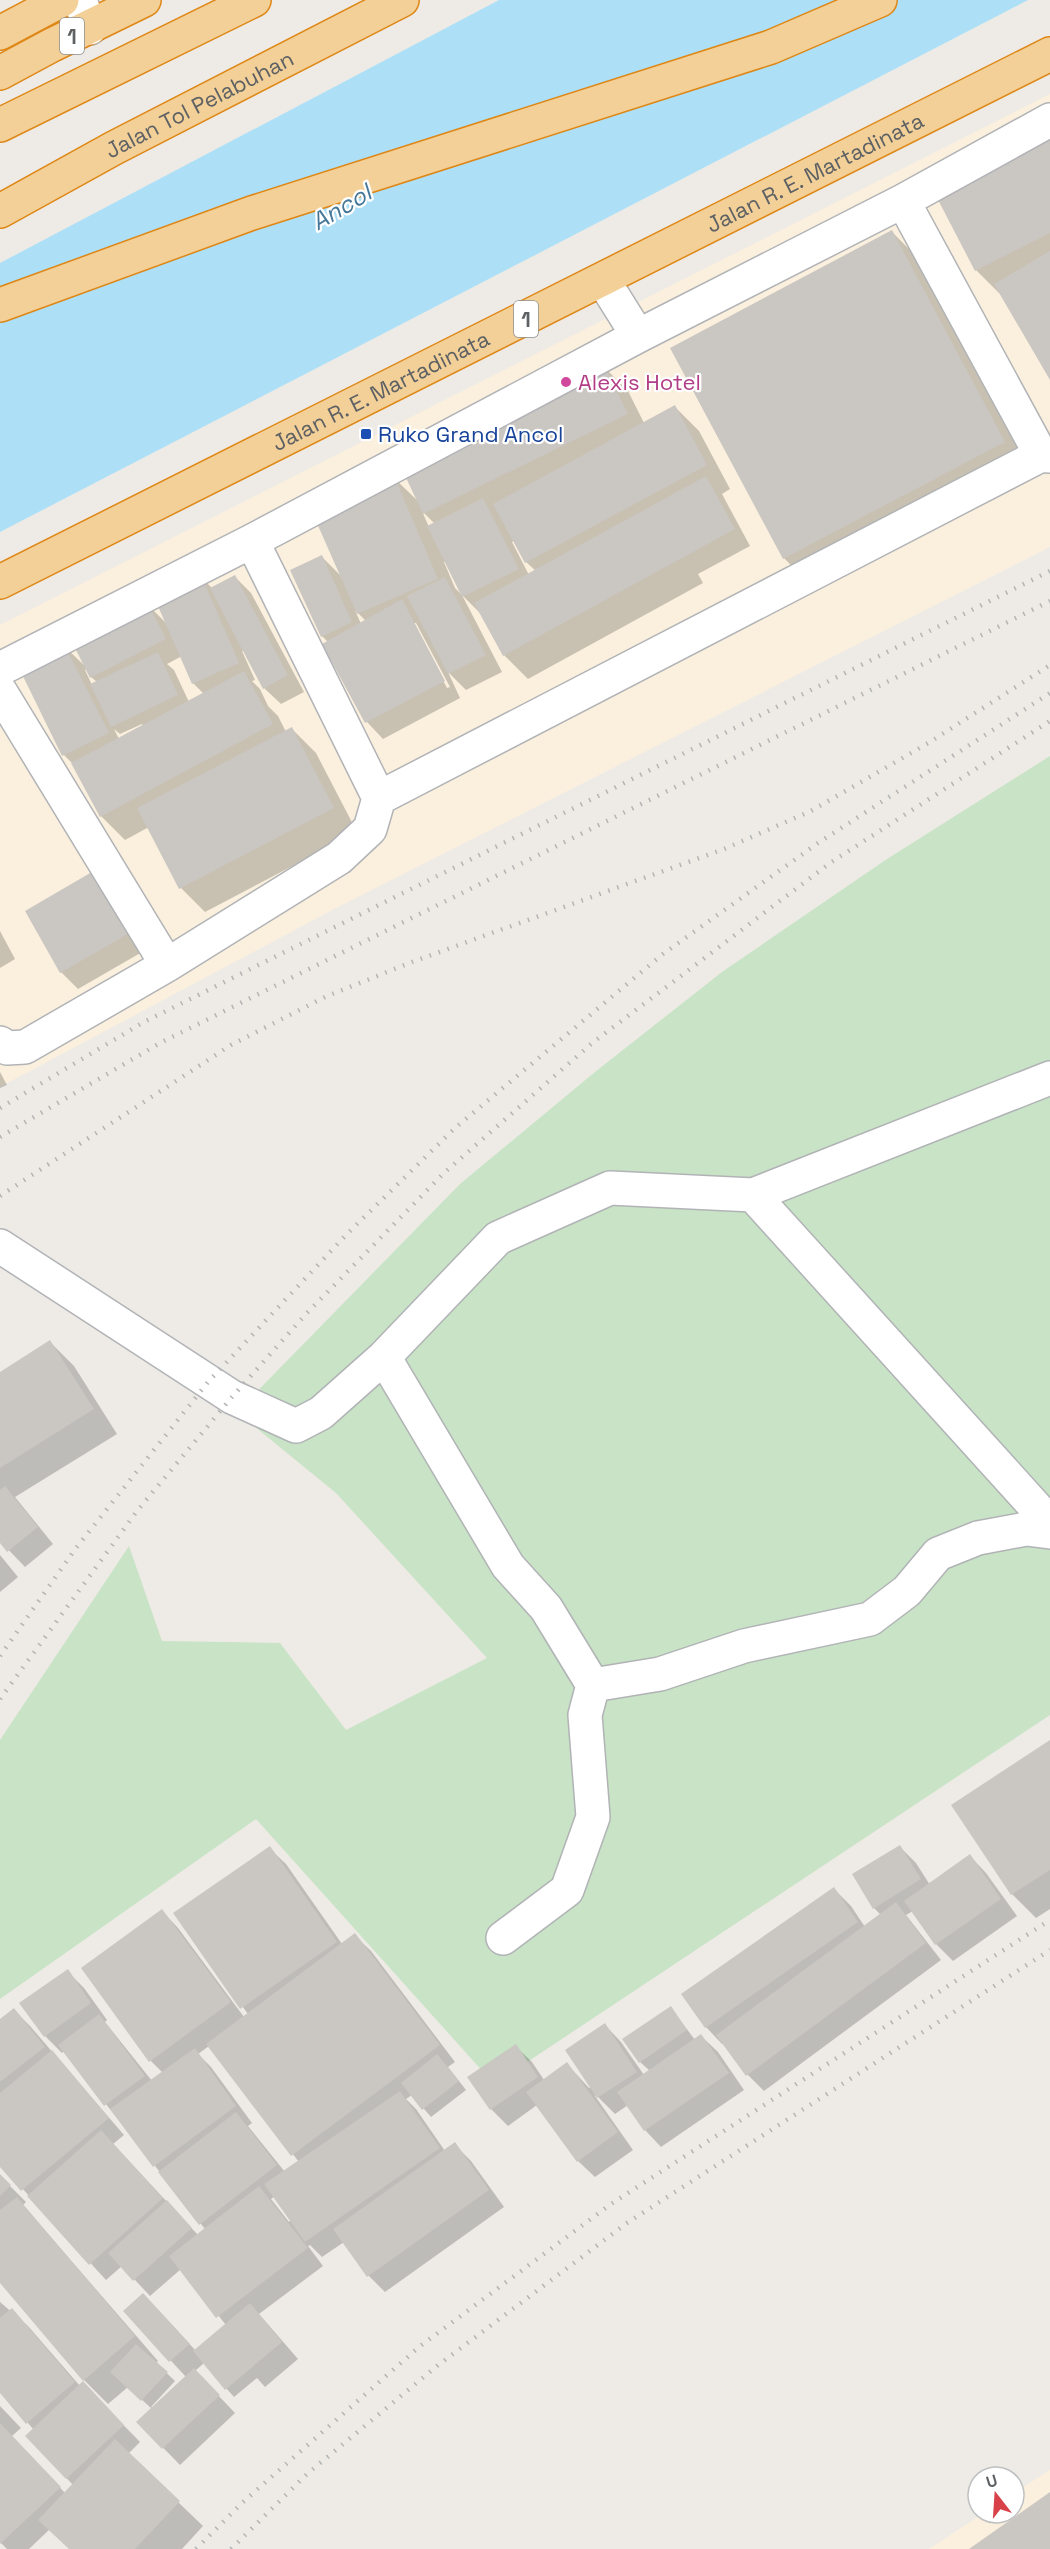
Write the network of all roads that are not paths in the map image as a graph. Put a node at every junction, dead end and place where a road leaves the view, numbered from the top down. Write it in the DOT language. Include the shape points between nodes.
graph roads {
  1 [pos="62,0"];
  2 [pos="144,0"];
  3 [pos="254,0"];
  4 [pos="402,0"];
  5 [pos="880,0"];
  6 [pos="85,14"];
  7 [pos="0,33"];
  8 [pos="1050,54"];
  9 [pos="0,74"];
  10 [pos="1050,120"];
  11 [pos="0,125"];
  12 [pos="903,201"];
  13 [pos="0,211"];
  14 [pos="603,280"];
  15 [pos="0,305"];
  16 [pos="638,336"];
  17 [pos="1046,456"];
  18 [pos="252,541"];
  19 [pos="0,582"];
  20 [pos="0,669"];
  21 [pos="0,691"];
  22 [pos="379,798"];
  23 [pos="167,965"];
  24 [pos="0,1043"];
  25 [pos="1050,1078"];
  26 [pos="753,1195"];
  27 [pos="0,1246"];
  28 [pos="384,1358"];
  29 [pos="1050,1523"];
  30 [pos="1050,1532"];
  31 [pos="593,1685"];
  32 [pos="503,1938"];
  1 -- 7 [label="highway"];
  2 -- 6 [label="highway, 1"];
  3 -- 11 [label="highway, 1"];
  4 -- 13 [label="highway, Jalan Tol Pelabuhan"];
  5 -- 15 [label="highway" via="771,47 252,213"];
  6 -- 9 [label="highway, 1" via="52,45"];
  8 -- 14 [label="highway, Jalan R. E. Martadinata / 1"];
  10 -- 12 [label="lane"];
  12 -- 16 [label="lane"];
  12 -- 17 [label="lane"];
  14 -- 16 [label="lane"];
  14 -- 19 [label="highway, Jalan R. E. Martadinata / 1"];
  16 -- 18 [label="lane"];
  17 -- 22 [label="lane"];
  18 -- 20 [label="lane"];
  18 -- 22 [label="lane"];
  21 -- 23 [label="lane"];
  22 -- 23 [label="lane" via="370,829 339,858"];
  23 -- 24 [label="lane" via="25,1047 7,1048"];
  25 -- 26 [label="lane"];
  26 -- 28 [label="lane" via="610,1188 498,1238"];
  26 -- 29 [label="lane"];
  27 -- 28 [label="lane" via="232,1397 296,1426 321,1413"];
  28 -- 31 [label="lane" via="508,1566 546,1608"];
  30 -- 31 [label="lane" via="1026,1529 978,1538 938,1554 907,1591 870,1619 744,1646 660,1674"];
  31 -- 32 [label="lane" via="585,1715 593,1817 567,1890"];
}
